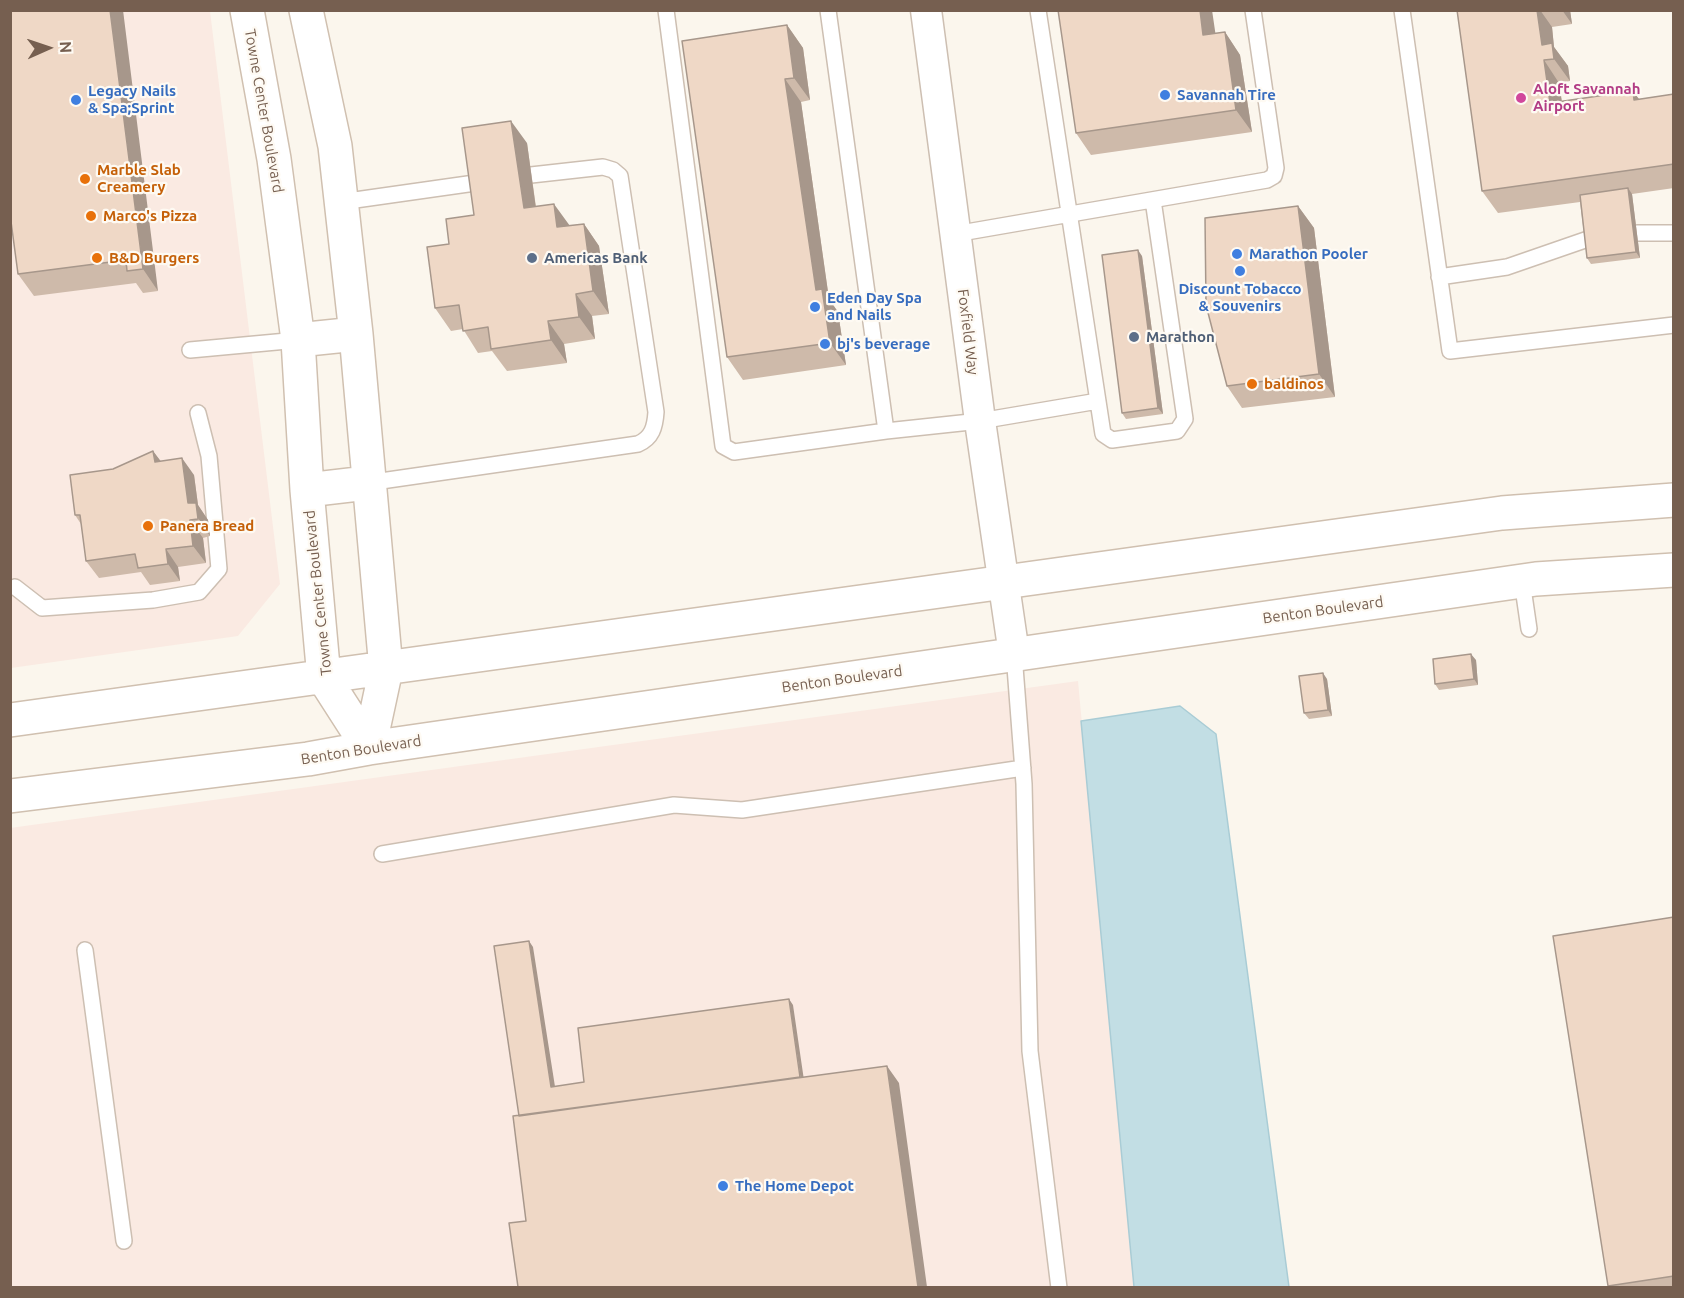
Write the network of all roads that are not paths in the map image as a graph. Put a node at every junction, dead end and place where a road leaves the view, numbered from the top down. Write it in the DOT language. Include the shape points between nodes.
graph roads {
  1 [pos="247,10"];
  2 [pos="306,10"];
  3 [pos="666,10"];
  4 [pos="828,10"];
  5 [pos="926,10"];
  6 [pos="1038,10"];
  7 [pos="1252,10"];
  8 [pos="1402,10"];
  9 [pos="531,175"];
  10 [pos="482,182"];
  11 [pos="1153,200"];
  12 [pos="341,202"];
  13 [pos="1070,214"];
  14 [pos="1674,232"];
  15 [pos="1637,233"];
  16 [pos="956,234"];
  17 [pos="1588,239"];
  18 [pos="1439,277"];
  19 [pos="1674,325"];
  20 [pos="356,334"];
  21 [pos="298,340"];
  22 [pos="190,350"];
  23 [pos="1098,401"];
  24 [pos="198,413"];
  25 [pos="980,421"];
  26 [pos="886,431"];
  27 [pos="368,483"];
  28 [pos="307,490"];
  29 [pos="1674,500"];
  30 [pos="1674,570"];
  31 [pos="1522,581"];
  32 [pos="1003,583"];
  33 [pos="15,587"];
  34 [pos="1530,629"];
  35 [pos="1014,654"];
  36 [pos="386,669"];
  37 [pos="324,678"];
  38 [pos="10,696"];
  39 [pos="66,713"];
  40 [pos="10,720"];
  41 [pos="369,748"];
  42 [pos="1023,768"];
  43 [pos="10,796"];
  44 [pos="382,854"];
  45 [pos="85,950"];
  46 [pos="124,1241"];
  47 [pos="1059,1287"];
  1 -- 21 [label="street, Towne Center Boulevard" via="274,159"];
  2 -- 12 [label="street" via="335,146"];
  3 -- 26 [label="lane" via="723,446 734,452"];
  4 -- 26 [label="lane"];
  5 -- 16 [label="street, Foxfield Way"];
  6 -- 13 [label="lane"];
  7 -- 11 [label="lane" via="1276,168 1274,176"];
  8 -- 18 [label="lane"];
  9 -- 27 [label="lane" via="603,167 620,176 656,412 651,434 638,444"];
  10 -- 12 [label="lane"];
  11 -- 13 [label="lane"];
  11 -- 23 [label="lane" via="1185,419 1177,431 1112,440 1103,434"];
  12 -- 20 [label="street"];
  13 -- 16 [label="lane"];
  13 -- 23 [label="lane"];
  14 -- 15 [label="lane"];
  16 -- 25 [label="street, Foxfield Way"];
  17 -- 18 [label="lane" via="1507,267"];
  18 -- 19 [label="lane" via="1450,351"];
  20 -- 21 [label="street"];
  20 -- 27 [label="street"];
  21 -- 22 [label="lane"];
  21 -- 28 [label="street, Towne Center Boulevard"];
  23 -- 25 [label="lane"];
  24 -- 33 [label="lane" via="209,456 219,569 199,592 153,600 42,608"];
  25 -- 26 [label="lane"];
  25 -- 32 [label="street, Foxfield Way"];
  27 -- 28 [label="street"];
  27 -- 36 [label="street"];
  28 -- 37 [label="street, Towne Center Boulevard"];
  29 -- 32 [label="street" via="1502,513"];
  30 -- 31 [label="street, Benton Boulevard"];
  31 -- 34 [label="lane"];
  31 -- 35 [label="street, Benton Boulevard"];
  32 -- 35 [label="street, Foxfield Way"];
  32 -- 36 [label="street"];
  35 -- 41 [label="street, Benton Boulevard"];
  35 -- 42 [label="lane"];
  36 -- 37 [label="street"];
  36 -- 41 [label="street"];
  37 -- 39 [label="street"];
  37 -- 41 [label="street, Towne Center Boulevard"];
  38 -- 39 [label="street"];
  39 -- 40 [label="street"];
  41 -- 43 [label="street, Benton Boulevard"];
  42 -- 44 [label="lane" via="742,810 674,806"];
  42 -- 47 [label="lane" via="1030,1051"];
  45 -- 46 [label="lane"];
}
